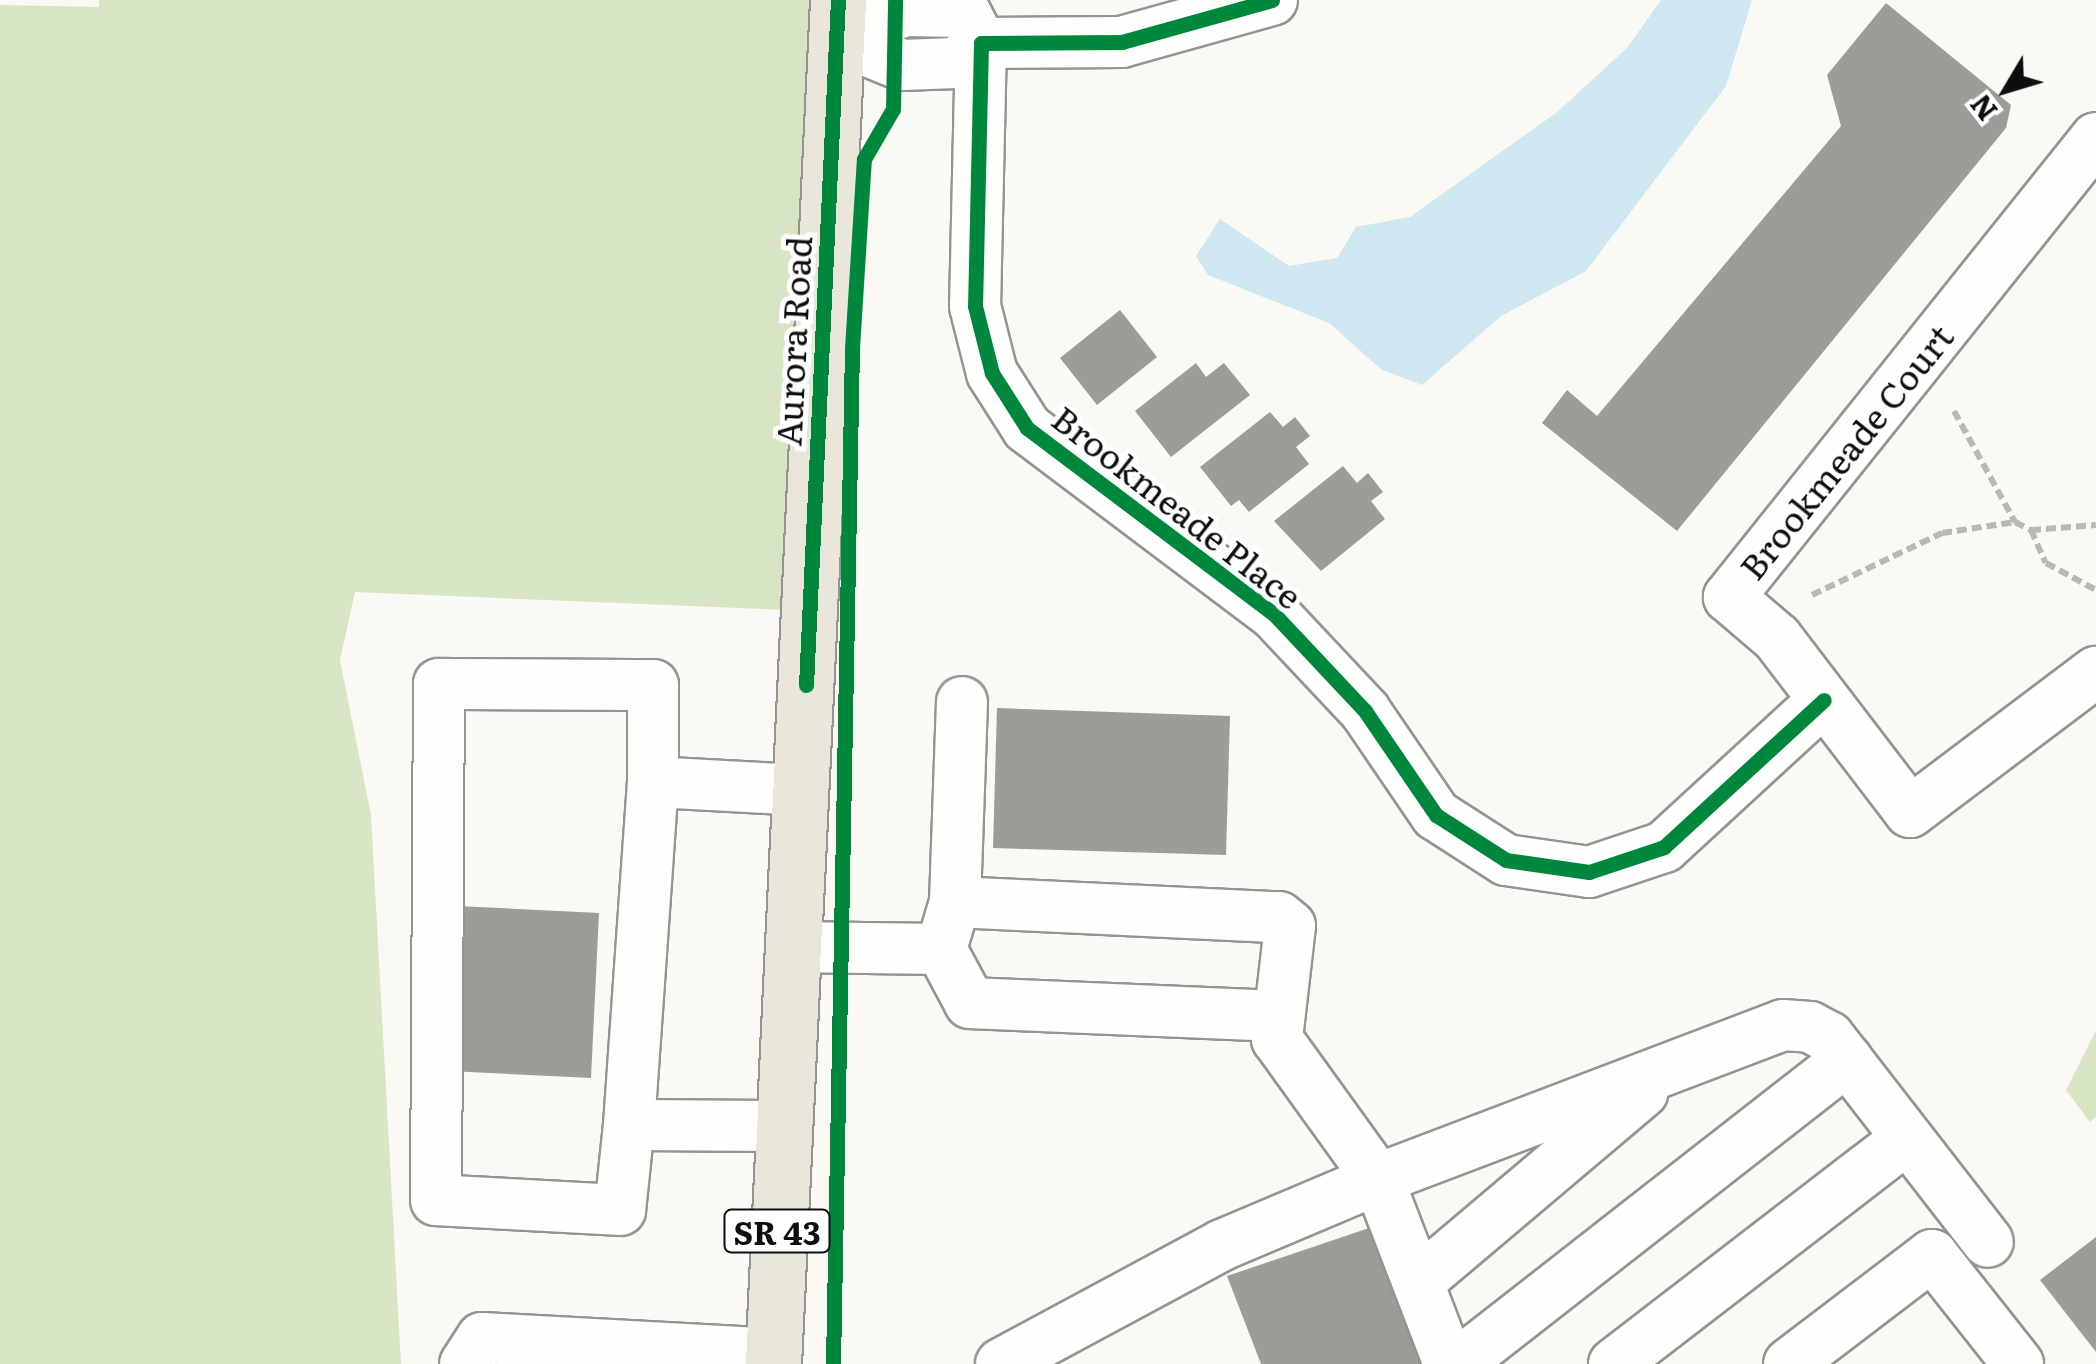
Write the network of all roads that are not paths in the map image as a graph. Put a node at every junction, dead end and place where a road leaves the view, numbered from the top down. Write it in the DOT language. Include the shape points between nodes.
graph roads {
  1 [pos="1272,0"];
  2 [pos="837,19"];
  3 [pos="981,42"];
  4 [pos="2096,138"];
  5 [pos="2096,672"];
  6 [pos="1824,700"];
  7 [pos="962,702"];
  8 [pos="654,782"];
  9 [pos="800,790"];
  10 [pos="955,902"];
  11 [pos="791,947"];
  12 [pos="941,949"];
  13 [pos="1276,1016"];
  14 [pos="1847,1060"];
  15 [pos="1667,1072"];
  16 [pos="630,1125"];
  17 [pos="780,1126"];
  18 [pos="1907,1138"];
  19 [pos="1378,1179"];
  20 [pos="1988,1242"];
  21 [pos="1418,1282"];
  22 [pos="773,1359"];
  23 [pos="466,1364"];
  24 [pos="1001,1364"];
  25 [pos="1449,1364"];
  26 [pos="1458,1364"];
  27 [pos="1614,1364"];
  28 [pos="1789,1364"];
  29 [pos="2018,1364"];
  1 -- 3 [label="street" via="1122,42"];
  2 -- 3 [label="street" via="906,10 965,12"];
  2 -- 9 [label="main road, Aurora Road / SR 43"];
  3 -- 6 [label="street, Brookmeade Place" via="975,306 1001,392 1057,459 1274,614 1365,711 1453,829 1489,854 1545,871 1629,862 1699,823"];
  4 -- 6 [label="street, Brookmeade Court" via="1729,597"];
  5 -- 6 [label="street, Brookmeade Court" via="1910,812"];
  7 -- 10 [label="street"];
  8 -- 9 [label="street"];
  8 -- 16 [label="street"];
  8 -- 16 [label="street" via="653,685 439,684 436,1200 620,1210"];
  9 -- 11 [label="main road, Aurora Road / SR 43"];
  10 -- 12 [label="street"];
  10 -- 13 [label="street" via="1279,918 1290,926"];
  11 -- 12 [label="street"];
  11 -- 17 [label="main road, Aurora Road / SR 43"];
  12 -- 13 [label="street" via="970,1003"];
  13 -- 19 [label="street" via="1291,1070 1332,1110"];
  14 -- 15 [label="street" via="1810,1026 1783,1025"];
  14 -- 18 [label="street"];
  14 -- 26 [label="street"];
  15 -- 19 [label="street"];
  15 -- 21 [label="street"];
  16 -- 17 [label="street"];
  17 -- 22 [label="main road, Aurora Road / SR 43"];
  18 -- 20 [label="street"];
  18 -- 27 [label="street"];
  19 -- 21 [label="street"];
  19 -- 24 [label="street" via="1222,1245"];
  21 -- 25 [label="street"];
  22 -- 23 [label="street" via="482,1338"];
  28 -- 29 [label="street" via="1932,1255"];
}
